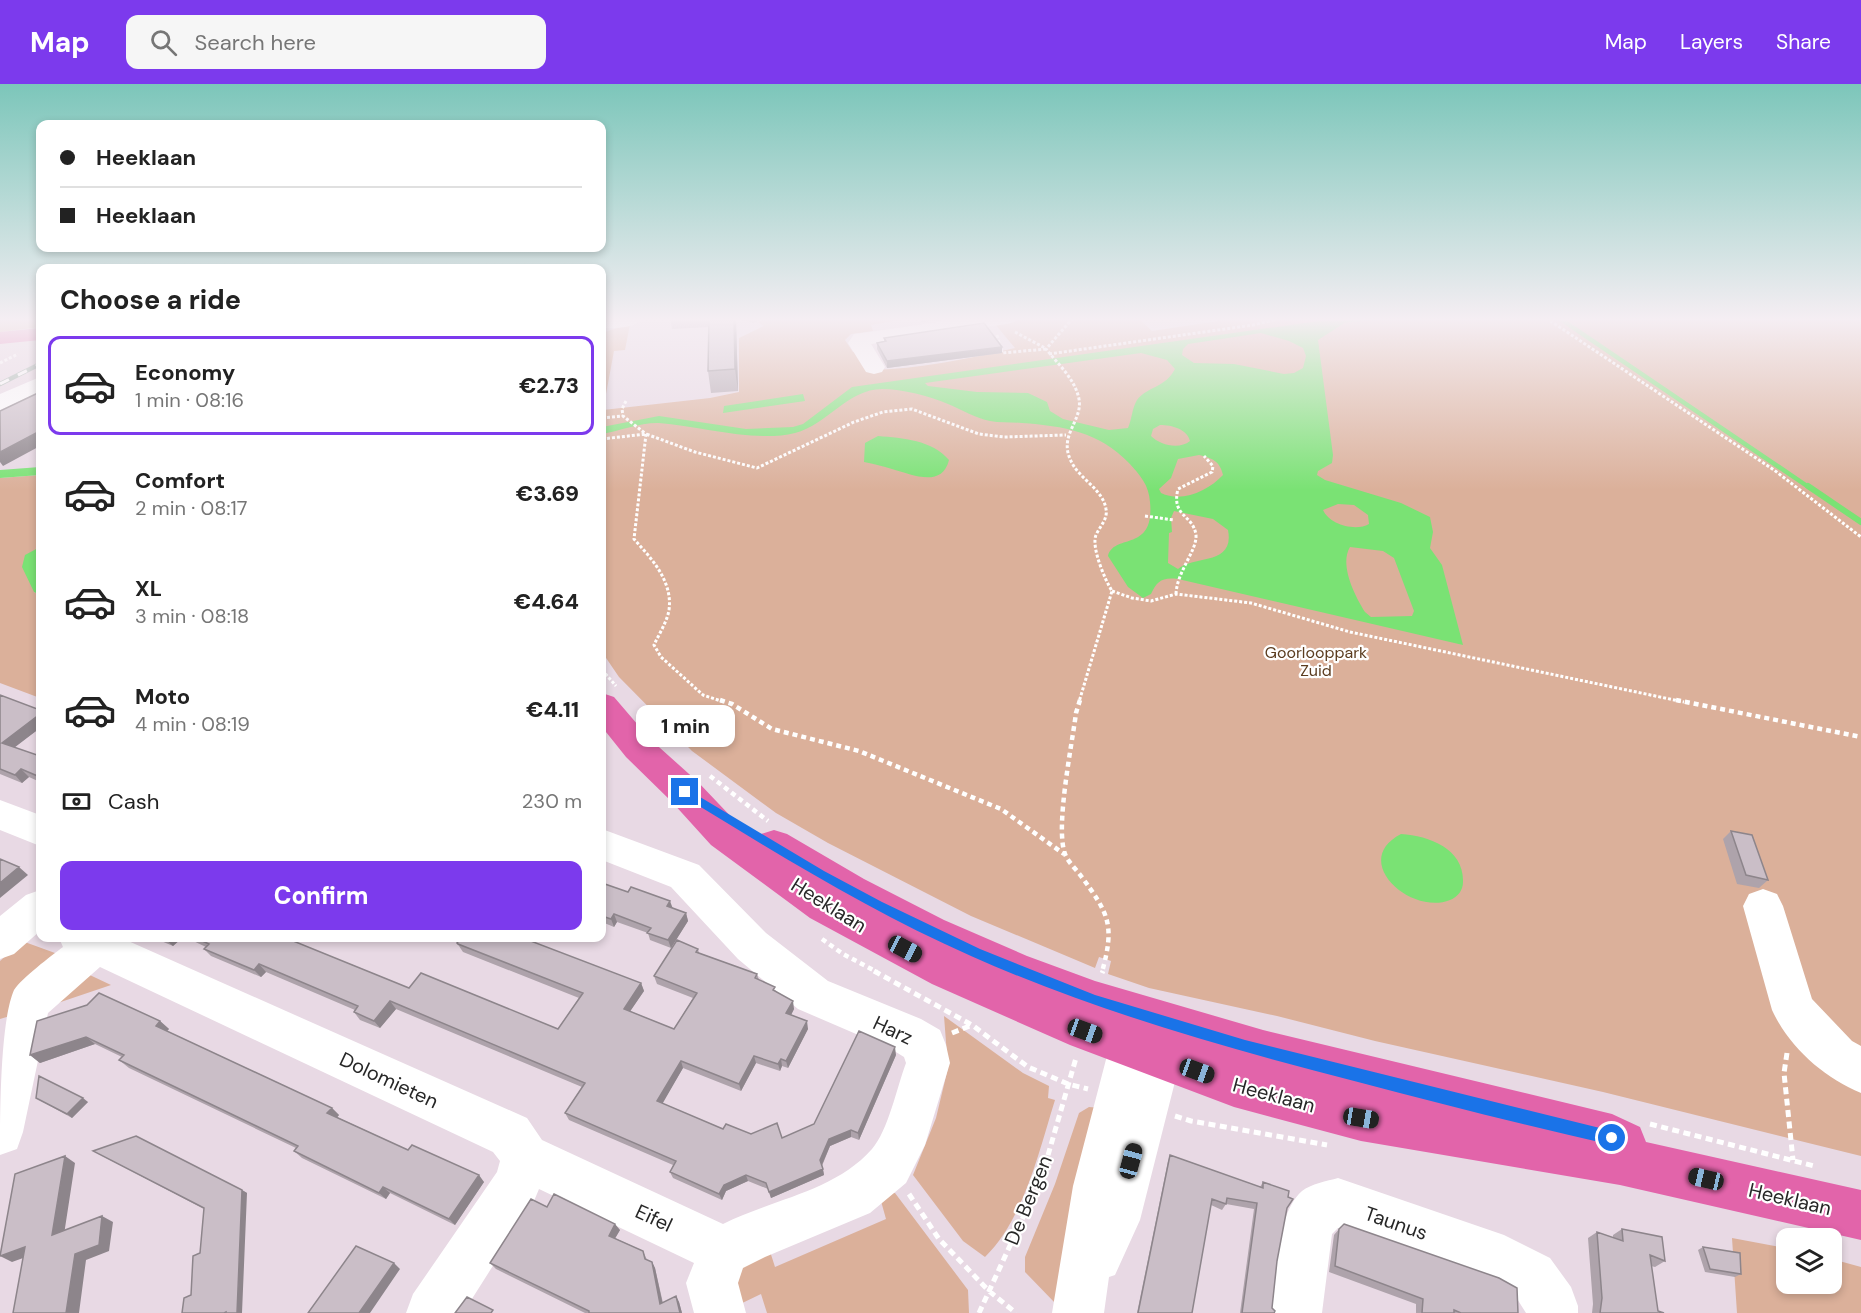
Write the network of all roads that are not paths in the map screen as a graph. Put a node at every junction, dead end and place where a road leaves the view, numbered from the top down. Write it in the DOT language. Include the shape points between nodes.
graph roads {
  1 [pos="36,386"];
  2 [pos="0,403"];
  3 [pos="613,700"];
  4 [pos="0,814"];
  5 [pos="36,829"];
  6 [pos="606,846"];
  7 [pos="1763,906"];
  8 [pos="36,916"];
  9 [pos="0,941"];
  10 [pos="93,942"];
  11 [pos="99,942"];
  12 [pos="1149,1042"];
  13 [pos="1861,1071"];
  14 [pos="0,1132"];
  15 [pos="525,1157"];
  16 [pos="1861,1215"];
  17 [pos="724,1251"];
  18 [pos="1081,1298"];
  19 [pos="432,1313"];
  20 [pos="720,1313"];
  21 [pos="1296,1313"];
  22 [pos="1552,1313"];
  1 -- 2 [label="street"];
  3 -- 12 [label="main road, Heeklaan" via="638,748 696,782 724,834 824,906 947,971 1085,1031"];
  4 -- 5 [label="street"];
  6 -- 17 [label="street, Harz" via="685,876 752,946 813,995 924,1045 928,1063 901,1145 889,1166 853,1196"];
  7 -- 13 [label="street" via="1794,1010 1836,1056"];
  8 -- 9 [label="street"];
  10 -- 14 [label="street" via="29,1003"];
  11 -- 15 [label="street, Dolomieten" via="510,1135"];
  12 -- 16 [label="main road, Heeklaan" via="1245,1046 1612,1138 1684,1174"];
  12 -- 18 [label="street" via="1115,1220"];
  15 -- 17 [label="street, Eifel"];
  15 -- 19 [label="street" via="517,1184"];
  17 -- 20 [label="street" via="712,1282"];
  21 -- 22 [label="street, Taunus" via="1308,1226 1320,1208 1338,1203 1504,1261 1532,1276"];
}
